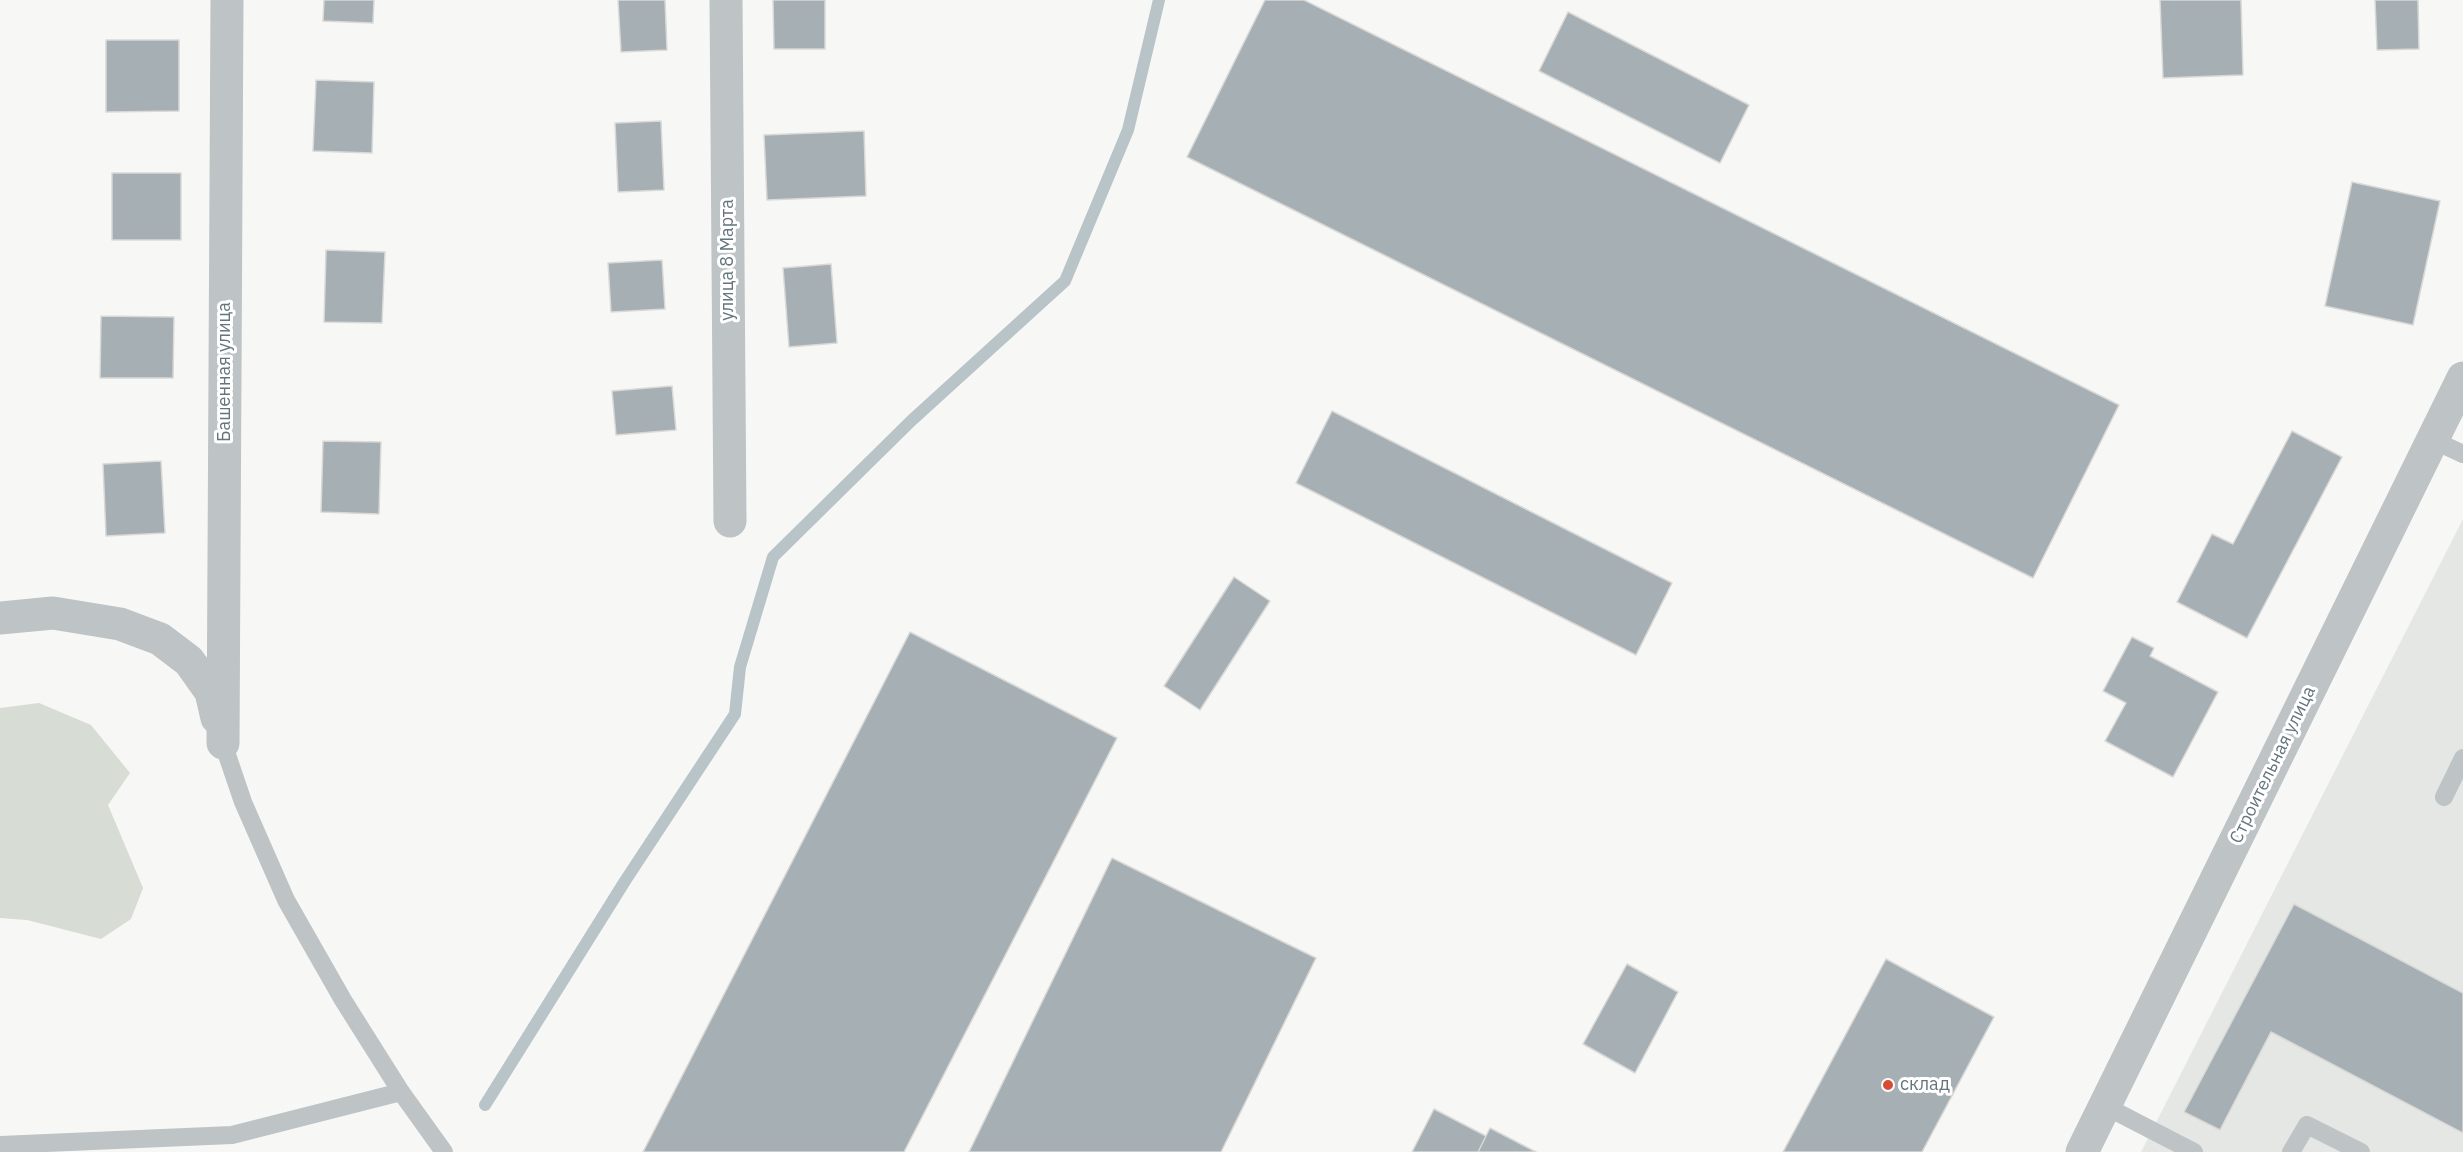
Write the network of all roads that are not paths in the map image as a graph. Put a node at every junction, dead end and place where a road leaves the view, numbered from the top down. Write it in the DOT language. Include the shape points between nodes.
graph roads {
  1 [pos="227,0"];
  2 [pos="726,0"];
  3 [pos="2463,378"];
  4 [pos="2433,440"];
  5 [pos="2463,454"];
  6 [pos="730,521"];
  7 [pos="0,618"];
  8 [pos="224,743"];
  9 [pos="2463,758"];
  10 [pos="2444,797"];
  11 [pos="401,1092"];
  12 [pos="2105,1106"];
  13 [pos="0,1145"];
  14 [pos="444,1152"];
  15 [pos="2082,1152"];
  16 [pos="2194,1152"];
  17 [pos="2292,1152"];
  18 [pos="2361,1152"];
  1 -- 8 [label="street, Башенная улица"];
  2 -- 6 [label="street, улица 8 Марта"];
  3 -- 4 [label="street, Строительная улица"];
  4 -- 5 [label="lane"];
  4 -- 12 [label="street, Строительная улица"];
  7 -- 8 [label="street" via="54,613 120,624 159,639 189,661 211,692"];
  8 -- 11 [label="lane" via="243,802 286,900"];
  9 -- 10 [label="lane"];
  11 -- 13 [label="lane" via="232,1134"];
  11 -- 14 [label="lane"];
  12 -- 15 [label="street, Строительная улица"];
  12 -- 16 [label="lane"];
  17 -- 18 [label="lane" via="2307,1125"];
}
